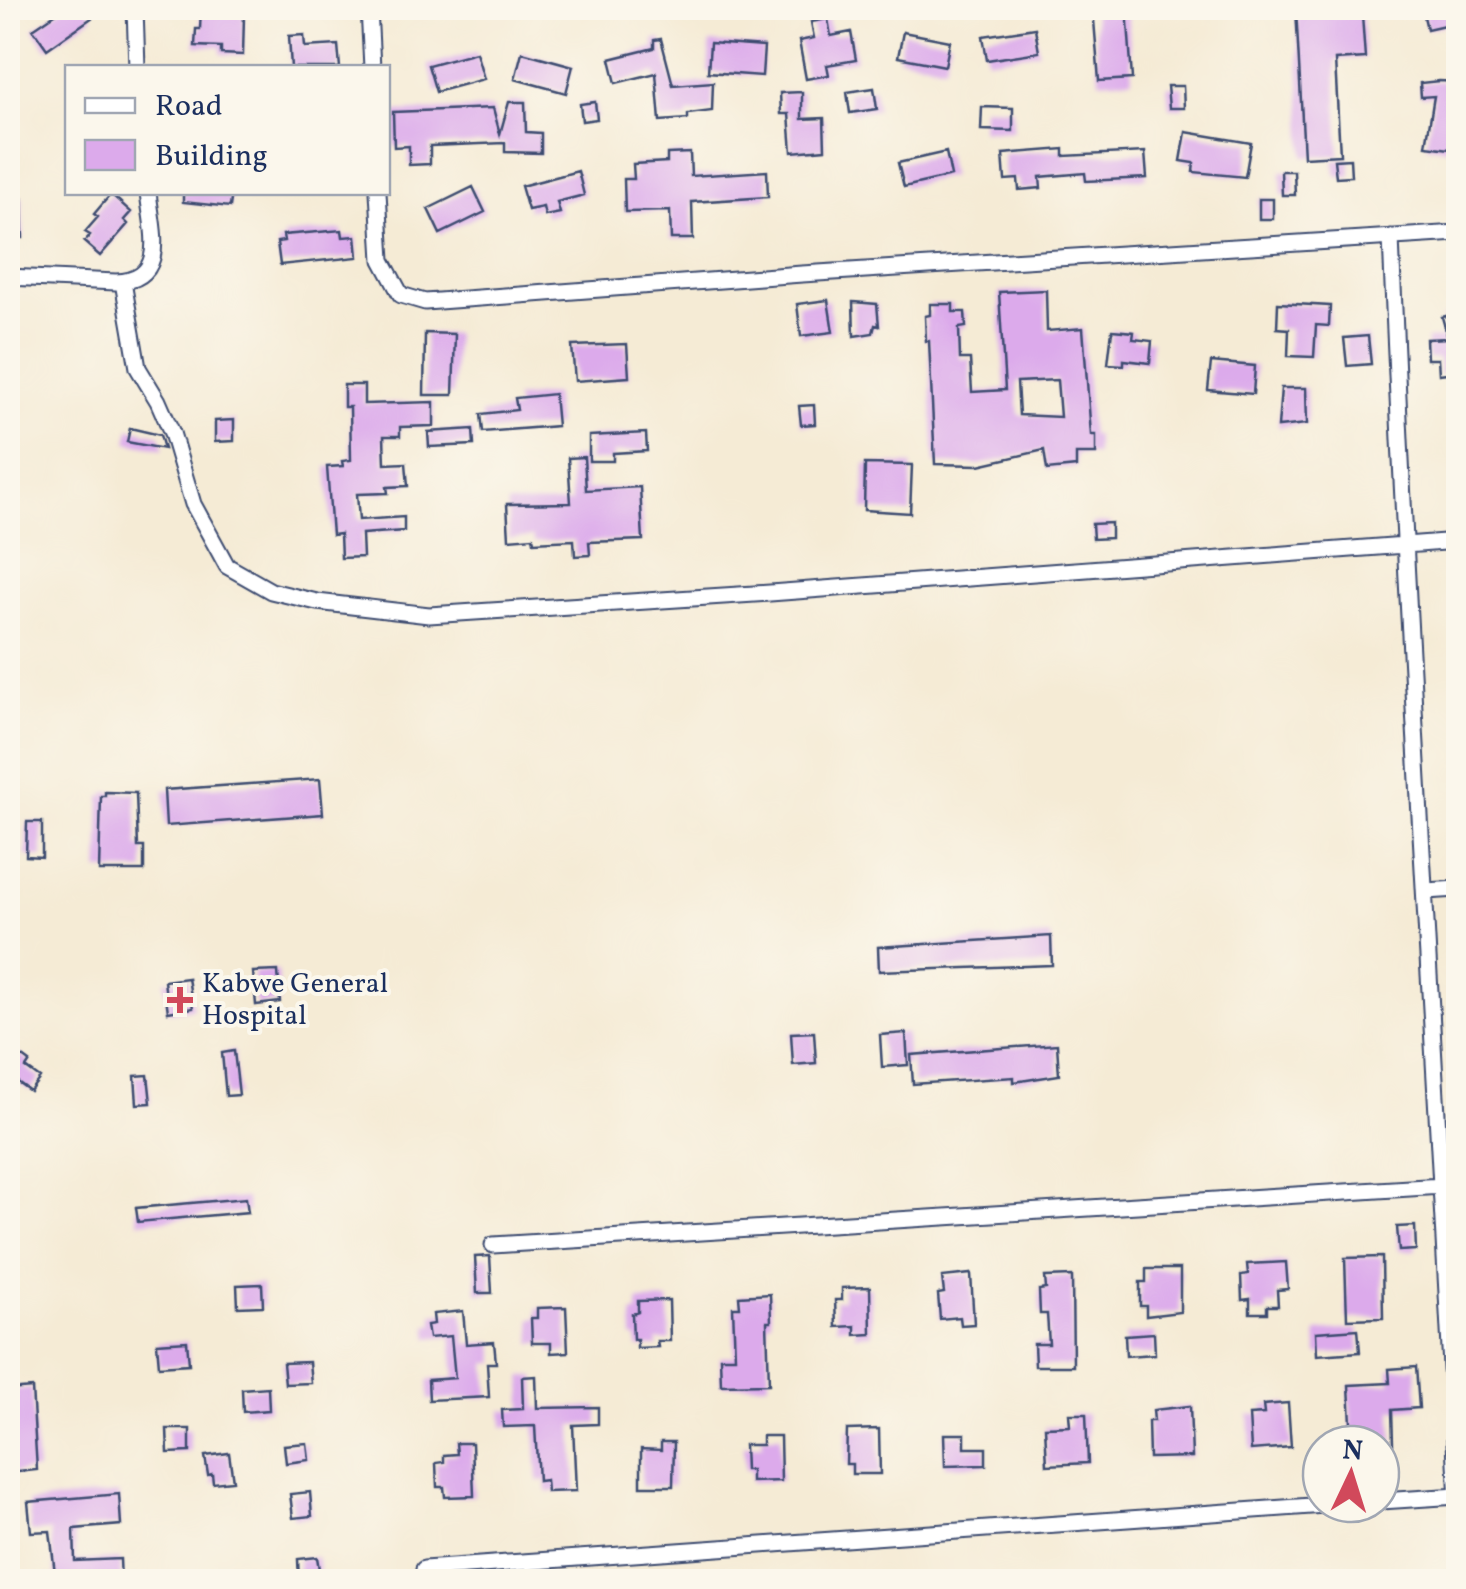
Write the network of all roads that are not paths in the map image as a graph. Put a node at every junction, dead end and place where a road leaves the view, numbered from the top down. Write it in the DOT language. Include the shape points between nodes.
graph roads {
  1 [pos="136,8"];
  2 [pos="369,8"];
  3 [pos="138,65"];
  4 [pos="372,65"];
  5 [pos="148,195"];
  6 [pos="378,195"];
  7 [pos="1458,233"];
  8 [pos="1390,237"];
  9 [pos="8,277"];
  10 [pos="123,282"];
  11 [pos="1458,541"];
  12 [pos="1403,544"];
  13 [pos="1458,889"];
  14 [pos="1426,891"];
  15 [pos="1451,1185"];
  16 [pos="493,1246"];
  17 [pos="1458,1498"];
  18 [pos="1401,1500"];
  19 [pos="1301,1507"];
  20 [pos="424,1568"];
  1 -- 3 [label="street"];
  2 -- 4 [label="street"];
  5 -- 10 [label="street" via="151,264 144,276"];
  6 -- 8 [label="street" via="382,260 401,295 425,302"];
  7 -- 8 [label="street"];
  8 -- 12 [label="street"];
  9 -- 10 [label="street"];
  10 -- 12 [label="street" via="138,368 172,433 193,504 227,566 271,591 318,602 429,615"];
  11 -- 12 [label="street"];
  12 -- 14 [label="street"];
  13 -- 14 [label="street"];
  14 -- 15 [label="street"];
  15 -- 16 [label="street"];
  15 -- 17 [label="street"];
  17 -- 18 [label="street"];
  19 -- 20 [label="street"];
}
